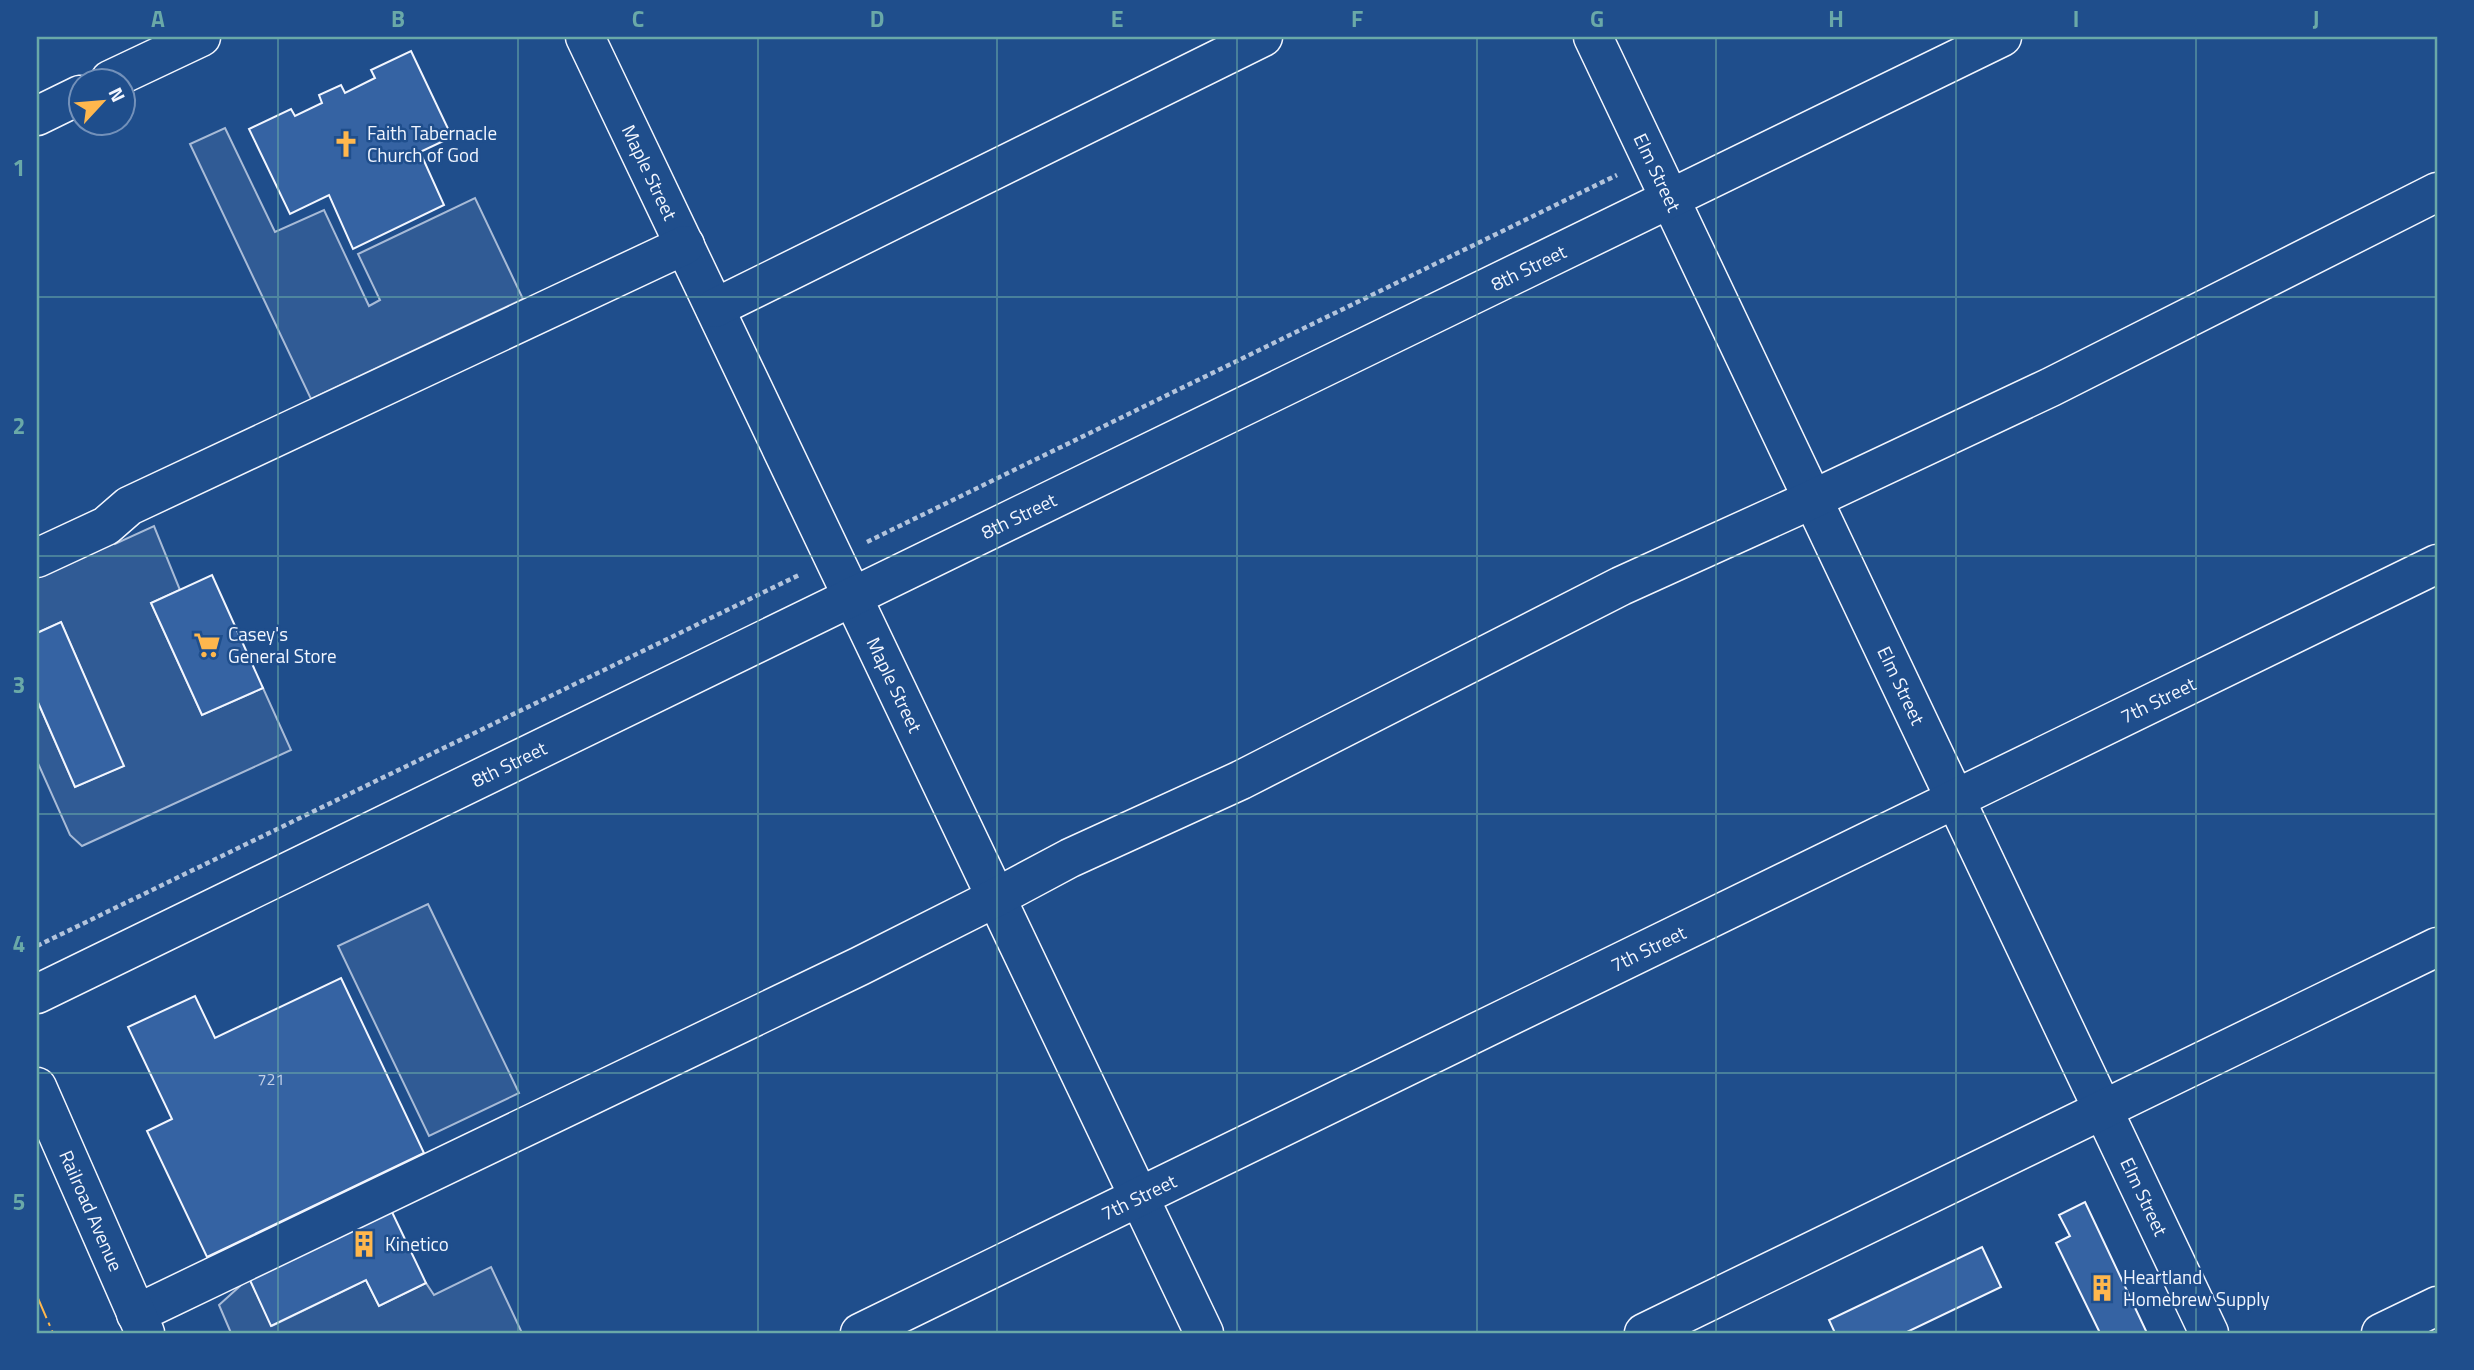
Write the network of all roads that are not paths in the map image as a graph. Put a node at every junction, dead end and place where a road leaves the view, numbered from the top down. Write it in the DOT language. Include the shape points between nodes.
graph roads {
  1 [pos="201,37"];
  2 [pos="585,37"];
  3 [pos="1264,37"];
  4 [pos="1593,37"];
  5 [pos="2002,37"];
  6 [pos="136,68"];
  7 [pos="66,102"];
  8 [pos="37,116"];
  9 [pos="2437,192"];
  10 [pos="1670,198"];
  11 [pos="685,245"];
  12 [pos="715,308"];
  13 [pos="1813,499"];
  14 [pos="37,558"];
  15 [pos="2437,564"];
  16 [pos="853,596"];
  17 [pos="1955,799"];
  18 [pos="997,897"];
  19 [pos="2437,947"];
  20 [pos="37,994"];
  21 [pos="37,1087"];
  22 [pos="2103,1110"];
  23 [pos="1140,1197"];
  24 [pos="2437,1306"];
  25 [pos="140,1323"];
  26 [pos="860,1333"];
  27 [pos="1205,1333"];
  28 [pos="1644,1333"];
  29 [pos="2209,1333"];
  30 [pos="2381,1333"];
  1 -- 6 [label="street"];
  2 -- 11 [label="street, Maple Street"];
  3 -- 12 [label="street"];
  4 -- 10 [label="street, Elm Street"];
  5 -- 10 [label="street, 8th Street"];
  7 -- 8 [label="street"];
  9 -- 13 [label="street" via="2052,387"];
  10 -- 13 [label="street, Elm Street"];
  10 -- 16 [label="street, 8th Street"];
  11 -- 12 [label="street, Maple Street"];
  11 -- 14 [label="street" via="129,506 106,526"];
  12 -- 16 [label="street, Maple Street"];
  13 -- 17 [label="street, Elm Street"];
  13 -- 18 [label="street" via="1621,586 1241,780 1070,858"];
  15 -- 17 [label="street, 7th Street"];
  16 -- 18 [label="street, Maple Street"];
  16 -- 20 [label="street, 8th Street"];
  17 -- 22 [label="street, Elm Street"];
  17 -- 23 [label="street, 7th Street"];
  18 -- 23 [label="street, Maple Street"];
  18 -- 25 [label="street" via="471,1154"];
  19 -- 22 [label="street"];
  21 -- 25 [label="street, Railroad Avenue"];
  22 -- 28 [label="street"];
  22 -- 29 [label="street, Elm Street"];
  23 -- 26 [label="street, 7th Street"];
  23 -- 27 [label="street, Maple Street"];
  24 -- 30 [label="street"];
}
